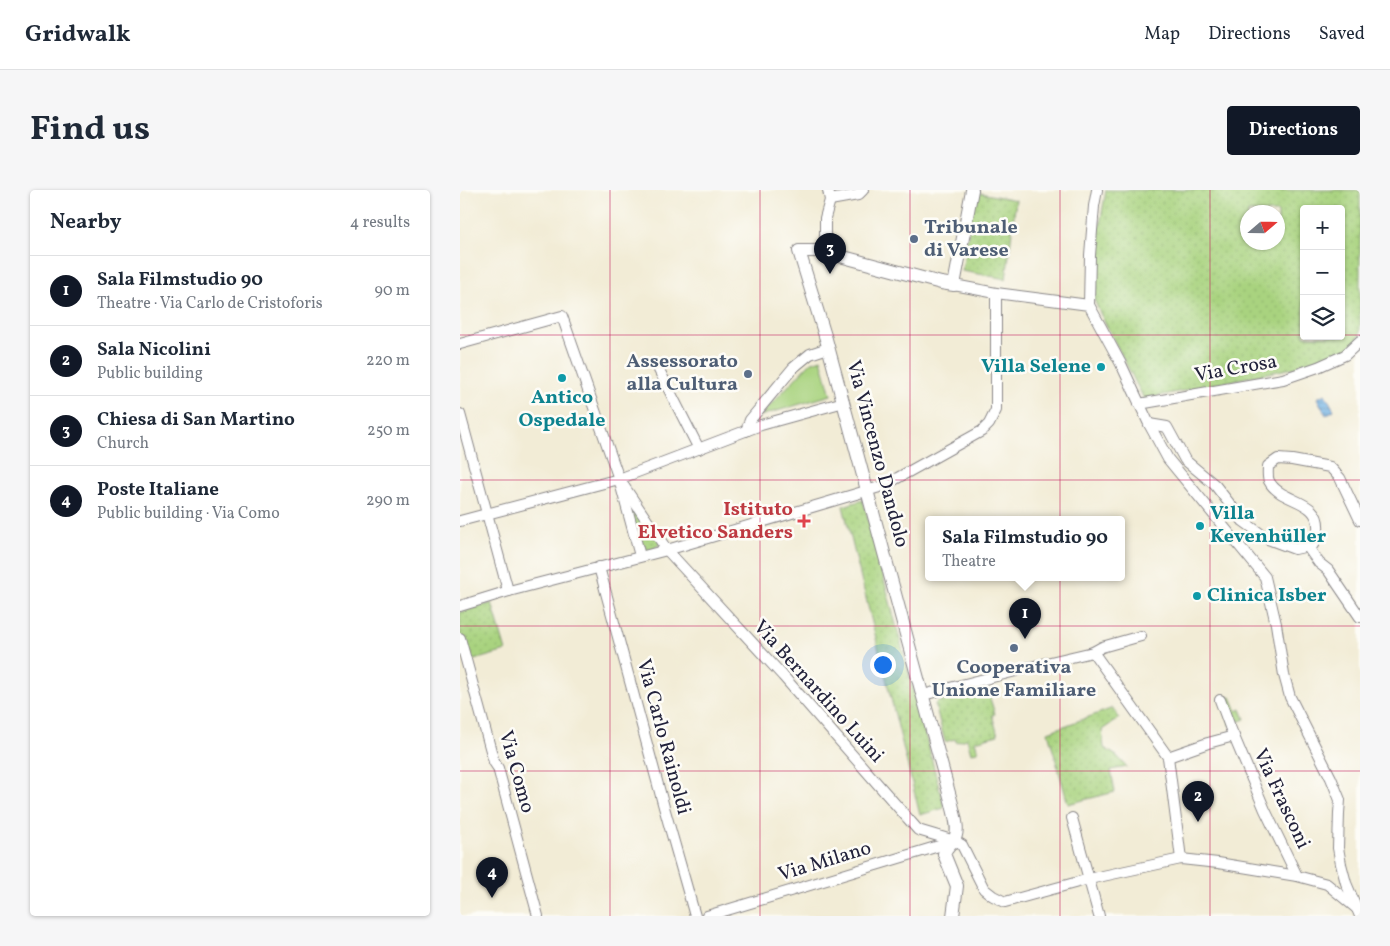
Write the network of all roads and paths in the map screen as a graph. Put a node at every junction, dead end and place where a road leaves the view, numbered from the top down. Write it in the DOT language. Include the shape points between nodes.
graph roads {
  1 [pos="863,190"];
  2 [pos="972,190"];
  3 [pos="1097,190"];
  4 [pos="829,195"];
  5 [pos="821,251"];
  6 [pos="954,285"];
  7 [pos="996,293"];
  8 [pos="1089,305"];
  9 [pos="1360,341"];
  10 [pos="460,344"];
  11 [pos="828,348"];
  12 [pos="658,370"];
  13 [pos="844,402"];
  14 [pos="1139,404"];
  15 [pos="460,414"];
  16 [pos="1148,424"];
  17 [pos="746,431"];
  18 [pos="699,449"];
  19 [pos="619,480"];
  20 [pos="868,491"];
  21 [pos="487,514"];
  22 [pos="1360,520"];
  23 [pos="460,521"];
  24 [pos="1306,546"];
  25 [pos="666,550"];
  26 [pos="640,556"];
  27 [pos="599,567"];
  28 [pos="509,591"];
  29 [pos="460,606"];
  30 [pos="1360,617"];
  31 [pos="1141,636"];
  32 [pos="460,638"];
  33 [pos="1098,649"];
  34 [pos="923,695"];
  35 [pos="1220,700"];
  36 [pos="1232,732"];
  37 [pos="1168,756"];
  38 [pos="1072,818"];
  39 [pos="953,841"];
  40 [pos="1181,859"];
  41 [pos="1297,876"];
  42 [pos="1089,879"];
  43 [pos="1358,910"];
  44 [pos="954,915"];
  45 [pos="538,916"];
  46 [pos="695,916"];
  47 [pos="707,916"];
  48 [pos="1099,916"];
  1 -- 4 [label="street" via="858,195"];
  2 -- 6 [label="street"];
  3 -- 8 [label="street"];
  4 -- 5 [label="street"];
  5 -- 6 [label="street"];
  5 -- 11 [label="street, Via Vincenzo Dandolo" via="799,251"];
  6 -- 7 [label="street"];
  7 -- 8 [label="street"];
  7 -- 20 [label="street" via="996,410 989,424 884,486"];
  8 -- 14 [label="street"];
  9 -- 14 [label="street, Via Crosa" via="1345,355 1284,379"];
  10 -- 19 [label="street" via="562,316"];
  11 -- 13 [label="street, Via Vincenzo Dandolo"];
  11 -- 17 [label="street" via="810,354 793,368 750,420"];
  12 -- 18 [label="street"];
  13 -- 17 [label="street"];
  13 -- 20 [label="street, Via Vincenzo Dandolo"];
  14 -- 16 [label="street"];
  15 -- 21 [label="street"];
  16 -- 24 [label="street" via="1167,428 1185,460 1214,485 1244,521 1268,539 1295,549"];
  16 -- 43 [label="street" via="1168,459 1265,577 1290,697 1340,800 1338,848 1346,883"];
  17 -- 18 [label="street"];
  18 -- 19 [label="street"];
  19 -- 21 [label="street"];
  19 -- 25 [label="street, Via Bernardino Luini"];
  19 -- 26 [label="street"];
  20 -- 25 [label="street"];
  20 -- 34 [label="street, Via Vincenzo Dandolo"];
  21 -- 23 [label="street"];
  21 -- 28 [label="street"];
  22 -- 24 [label="street" via="1340,478 1330,467 1278,459 1268,466 1268,480 1277,492 1309,507 1317,518 1318,531 1313,545"];
  24 -- 30 [label="street" via="1328,570"];
  25 -- 26 [label="street"];
  25 -- 39 [label="street, Via Bernardino Luini" via="783,676 918,830"];
  26 -- 27 [label="street"];
  27 -- 28 [label="street"];
  27 -- 46 [label="street, Via Carlo Rainoldi"];
  28 -- 29 [label="street"];
  31 -- 33 [label="street"];
  32 -- 45 [label="street, Via Como"];
  33 -- 34 [label="street"];
  33 -- 37 [label="street"];
  34 -- 39 [label="street, Via Vincenzo Dandolo" via="953,807 956,832"];
  35 -- 36 [label="street, Via Frasconi"];
  36 -- 37 [label="street"];
  36 -- 41 [label="street, Via Frasconi"];
  37 -- 40 [label="street"];
  38 -- 42 [label="street"];
  39 -- 42 [label="street" via="962,845 984,890 1005,902"];
  39 -- 44 [label="street, Via Vincenzo Dandolo" via="944,854 957,886"];
  39 -- 47 [label="street, Via Milano"];
  40 -- 41 [label="street"];
  40 -- 42 [label="street"];
  41 -- 43 [label="street" via="1327,884"];
  42 -- 48 [label="street"];
}
